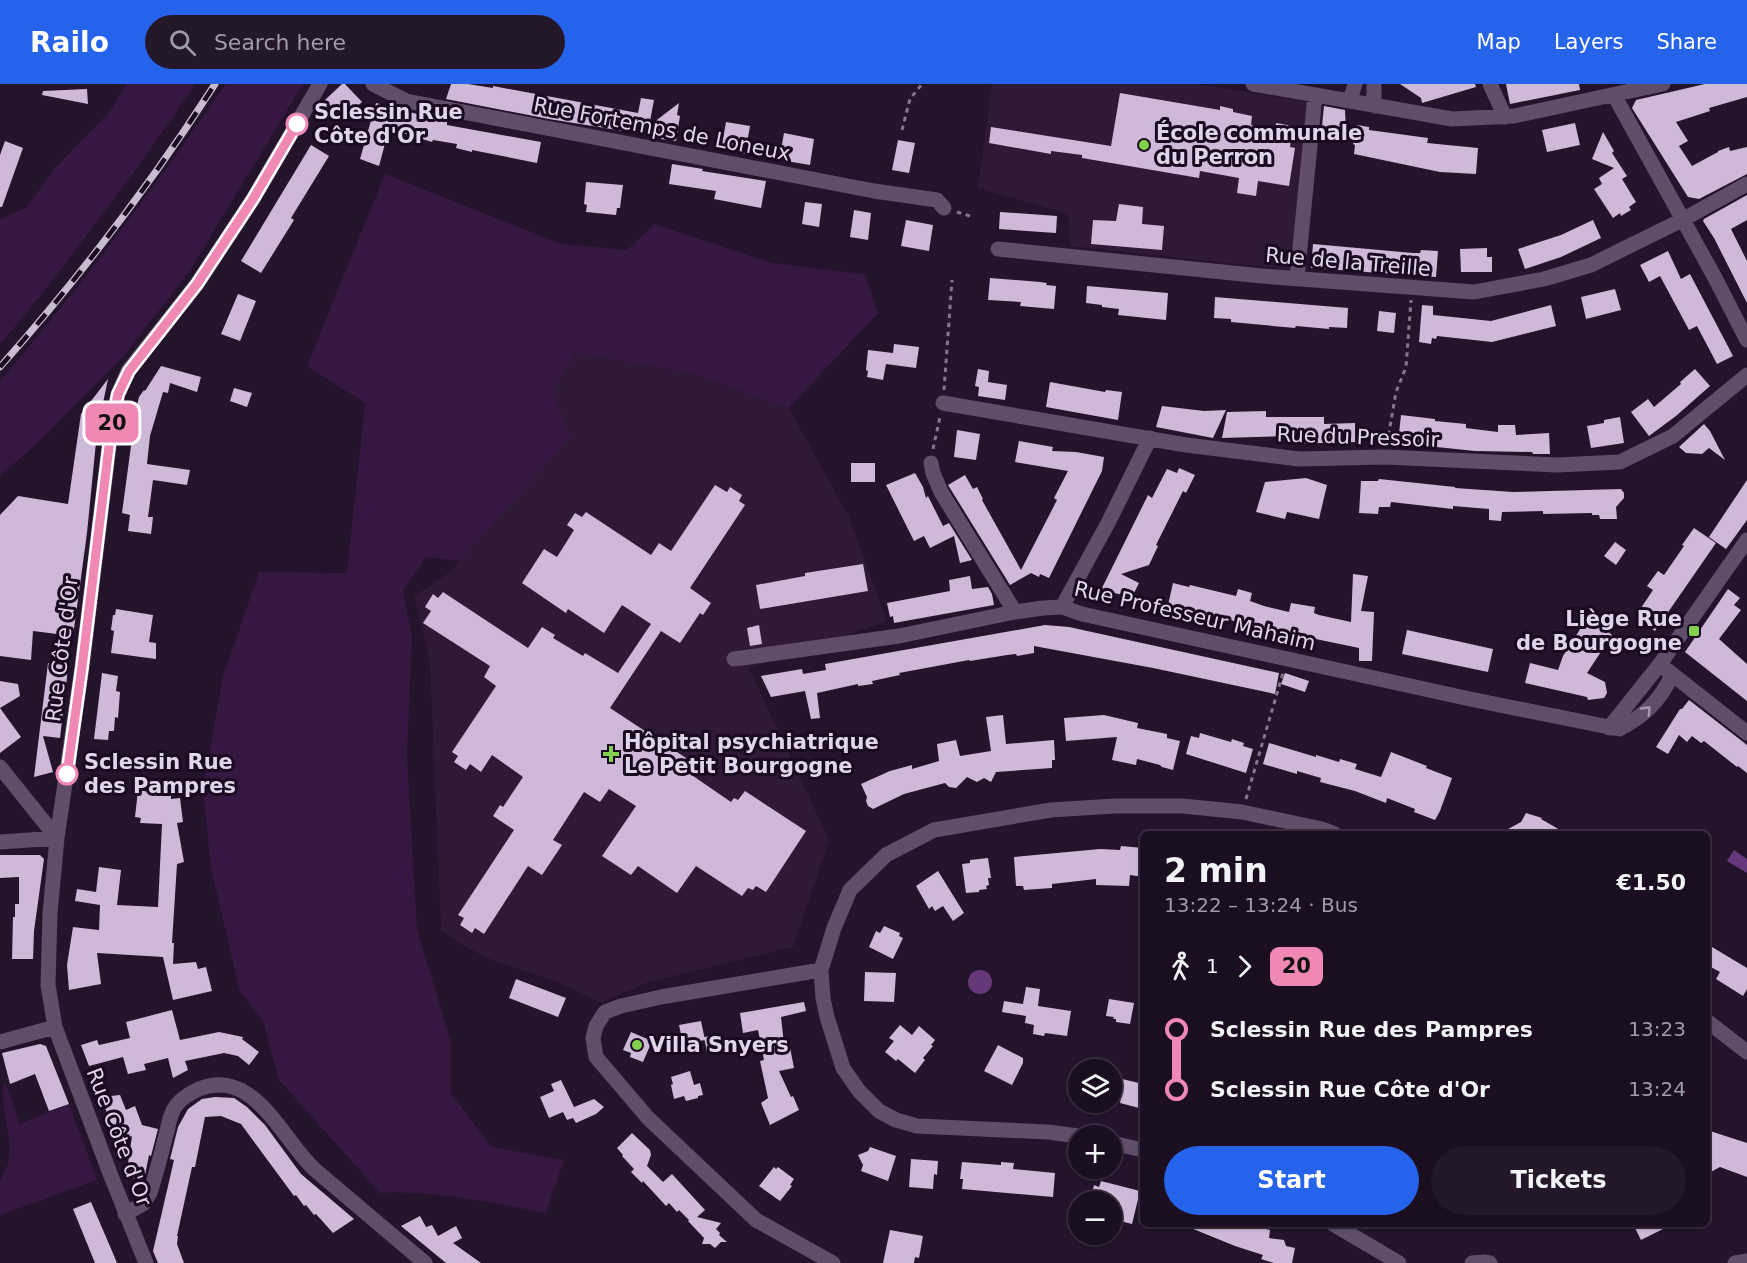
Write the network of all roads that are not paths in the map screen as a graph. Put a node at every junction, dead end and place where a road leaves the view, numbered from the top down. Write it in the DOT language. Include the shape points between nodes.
graph roads {
  1 [pos="320,84"];
  2 [pos="373,84"];
  3 [pos="1253,84"];
  4 [pos="1355,84"];
  5 [pos="1374,84"];
  6 [pos="1490,84"];
  7 [pos="1663,84"];
  8 [pos="1315,95"];
  9 [pos="1614,95"];
  10 [pos="1350,101"];
  11 [pos="1374,106"];
  12 [pos="1505,117"];
  13 [pos="1747,184"];
  14 [pos="944,208"];
  15 [pos="1682,220"];
  16 [pos="998,249"];
  17 [pos="1297,278"];
  18 [pos="1747,340"];
  19 [pos="1747,375"];
  20 [pos="943,403"];
  21 [pos="1150,438"];
  22 [pos="931,460"];
  23 [pos="1747,540"];
  24 [pos="1062,608"];
  25 [pos="1015,612"];
  26 [pos="734,659"];
  27 [pos="1660,664"];
  28 [pos="1672,675"];
  29 [pos="1609,728"];
  30 [pos="1747,733"];
  31 [pos="0,767"];
  32 [pos="1325,831"];
  33 [pos="57,838"];
  34 [pos="0,842"];
  35 [pos="820,970"];
  36 [pos="1710,1023"];
  37 [pos="55,1027"];
  38 [pos="0,1042"];
  39 [pos="1747,1052"];
  40 [pos="1068,1135"];
  41 [pos="1122,1145"];
  42 [pos="1140,1149"];
  43 [pos="126,1214"];
  44 [pos="1338,1227"];
  45 [pos="1747,1261"];
  46 [pos="146,1263"];
  47 [pos="424,1263"];
  48 [pos="833,1263"];
  49 [pos="1399,1263"];
  50 [pos="1472,1263"];
  51 [pos="1490,1263"];
  52 [pos="1735,1263"];
  1 -- 33 [label="street, Rue Côte d'Or" via="247,209 197,284 129,371 118,394"];
  2 -- 14 [label="street, Rue Fortemps de Loneux" via="406,101 937,200"];
  3 -- 8 [label="street"];
  4 -- 10 [label="street"];
  5 -- 11 [label="street"];
  6 -- 12 [label="street"];
  7 -- 9 [label="street"];
  8 -- 10 [label="street"];
  8 -- 17 [label="street"];
  9 -- 12 [label="street"];
  9 -- 15 [label="street"];
  10 -- 11 [label="street"];
  11 -- 12 [label="street" via="1452,119"];
  13 -- 15 [label="street, Rue de la Treille"];
  15 -- 17 [label="street, Rue de la Treille" via="1591,265 1544,279 1474,292"];
  15 -- 18 [label="street"];
  16 -- 17 [label="street, Rue de la Treille"];
  19 -- 21 [label="street, Rue du Pressoir" via="1673,436 1620,462 1557,465 1299,459"];
  20 -- 21 [label="street, Rue du Pressoir"];
  21 -- 24 [label="street"];
  22 -- 25 [label="street" via="941,492"];
  23 -- 27 [label="street"];
  24 -- 25 [label="street, Rue Professeur Mahaim"];
  24 -- 29 [label="street, Rue Professeur Mahaim"];
  25 -- 26 [label="street, Rue Professeur Mahaim" via="898,636"];
  27 -- 28 [label="street"];
  27 -- 29 [label="street"];
  29 -- 28 [label="street, Rue Professeur Mahaim, one-way" via="1618,729 1645,713"];
  28 -- 30 [label="street"];
  31 -- 33 [label="street"];
  32 -- 35 [label="street" via="1242,812 1183,806 1052,810 934,830 886,855 850,890"];
  33 -- 34 [label="street"];
  33 -- 37 [label="street, Rue Côte d'Or" via="47,948"];
  35 -- 40 [label="street" via="827,1017 843,1068 879,1111 917,1126"];
  35 -- 48 [label="street" via="621,1006 604,1012 593,1038 596,1057 648,1119 756,1220"];
  36 -- 39 [label="street"];
  37 -- 38 [label="street"];
  37 -- 43 [label="street, Rue Côte d'Or"];
  41 -- 42 [label="street"];
  43 -- 46 [label="street, Rue Côte d'Or"];
  43 -- 47 [label="street" via="143,1204 150,1193 172,1112 182,1099 214,1084 228,1085 242,1090 264,1108 304,1160"];
  44 -- 49 [label="street"];
  45 -- 52 [label="street"];
  50 -- 51 [label="street"];
}
